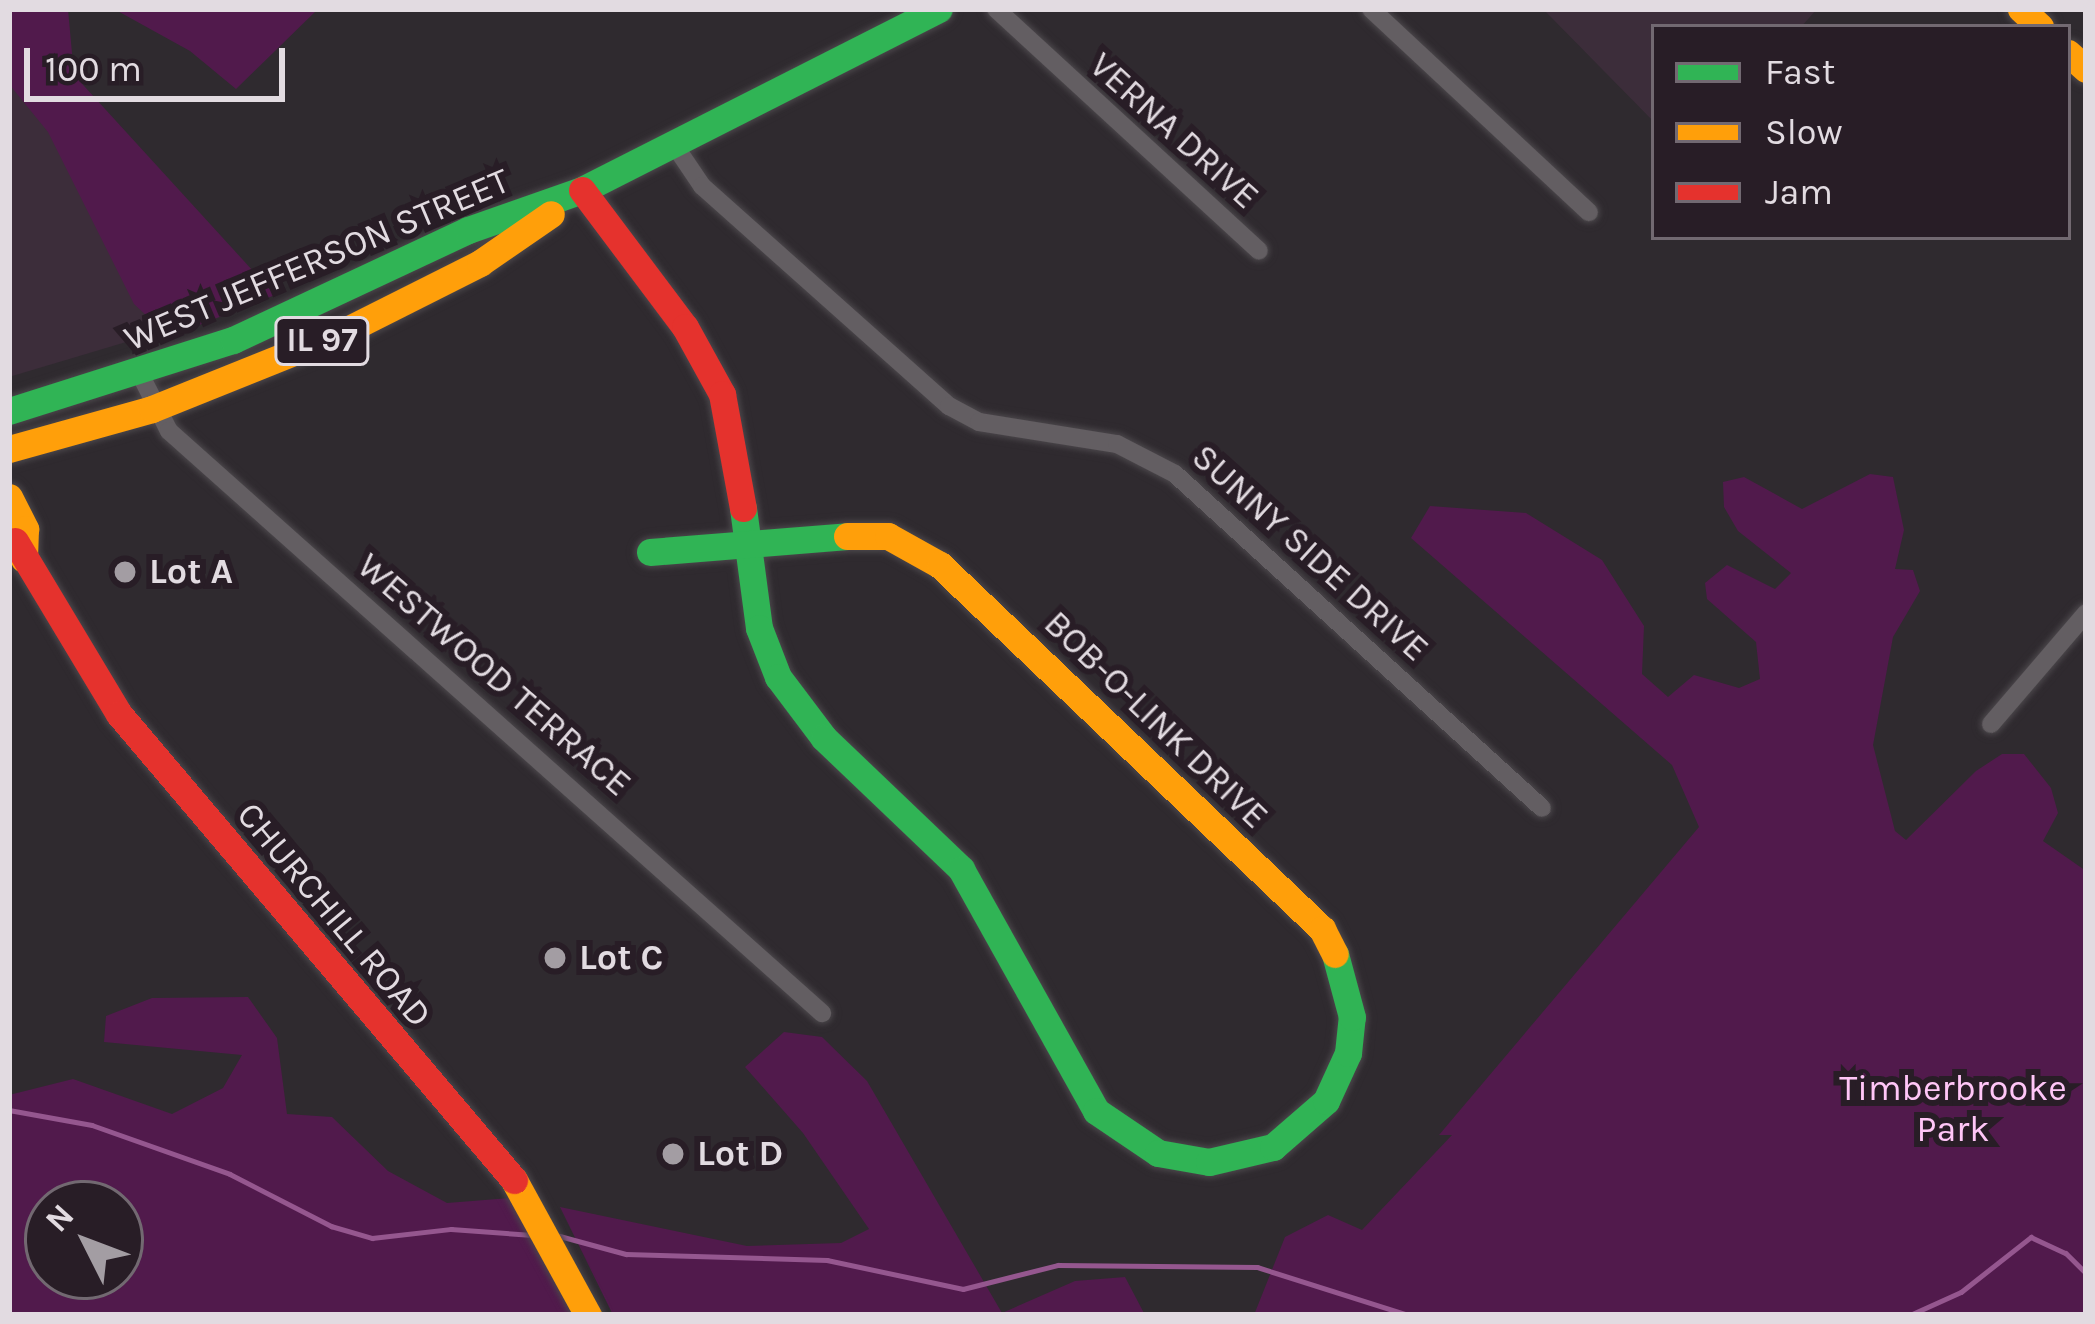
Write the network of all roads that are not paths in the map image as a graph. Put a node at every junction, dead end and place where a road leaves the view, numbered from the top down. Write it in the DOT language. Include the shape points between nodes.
graph roads {
  1 [pos="939,9"];
  2 [pos="996,9"];
  3 [pos="1371,9"];
  4 [pos="673,143"];
  5 [pos="582,190"];
  6 [pos="1589,212"];
  7 [pos="1259,251"];
  8 [pos="140,374"];
  9 [pos="152,409"];
  10 [pos="9,411"];
  11 [pos="38,440"];
  12 [pos="9,449"];
  13 [pos="9,477"];
  14 [pos="9,497"];
  15 [pos="9,530"];
  16 [pos="748,543"];
  17 [pos="650,552"];
  18 [pos="17,562"];
  19 [pos="2086,613"];
  20 [pos="1991,724"];
  21 [pos="1542,808"];
  22 [pos="822,1013"];
  23 [pos="588,1315"];
  1 -- 4 [label="street, WEST JEFFERSON STREET / IL 97"];
  2 -- 7 [label="street, VERNA DRIVE"];
  3 -- 6 [label="street"];
  4 -- 5 [label="street, WEST JEFFERSON STREET / IL 97"];
  4 -- 21 [label="street, SUNNY SIDE DRIVE" via="702,186 949,406 979,422 1117,444 1175,474"];
  5 -- 8 [label="street, WEST JEFFERSON STREET / IL 97" via="468,230 286,318"];
  5 -- 9 [label="street, WEST JEFFERSON STREET / IL 97" via="480,263 409,301"];
  5 -- 16 [label="street" via="685,327 722,394"];
  8 -- 9 [label="street, WESTWOOD TERRACE"];
  8 -- 10 [label="street, WEST JEFFERSON STREET / IL 97"];
  9 -- 11 [label="street, WEST JEFFERSON STREET / IL 97"];
  9 -- 22 [label="street, WESTWOOD TERRACE"];
  11 -- 12 [label="street, WEST JEFFERSON STREET / IL 97"];
  11 -- 13 [label="street"];
  14 -- 18 [label="street" via="25,529"];
  15 -- 18 [label="street, CHURCHILL ROAD"];
  16 -- 16 [label="street, BOB-O-LINK DRIVE" via="759,628 778,677 824,739 961,869 1096,1111 1158,1154 1209,1162 1256,1154 1316,1112 1348,1053 1352,1017 1345,972 1308,914 917,548 889,536"];
  16 -- 17 [label="street, BOB-O-LINK DRIVE"];
  18 -- 23 [label="street, CHURCHILL ROAD" via="152,756 531,1204"];
  19 -- 20 [label="street"];
}
